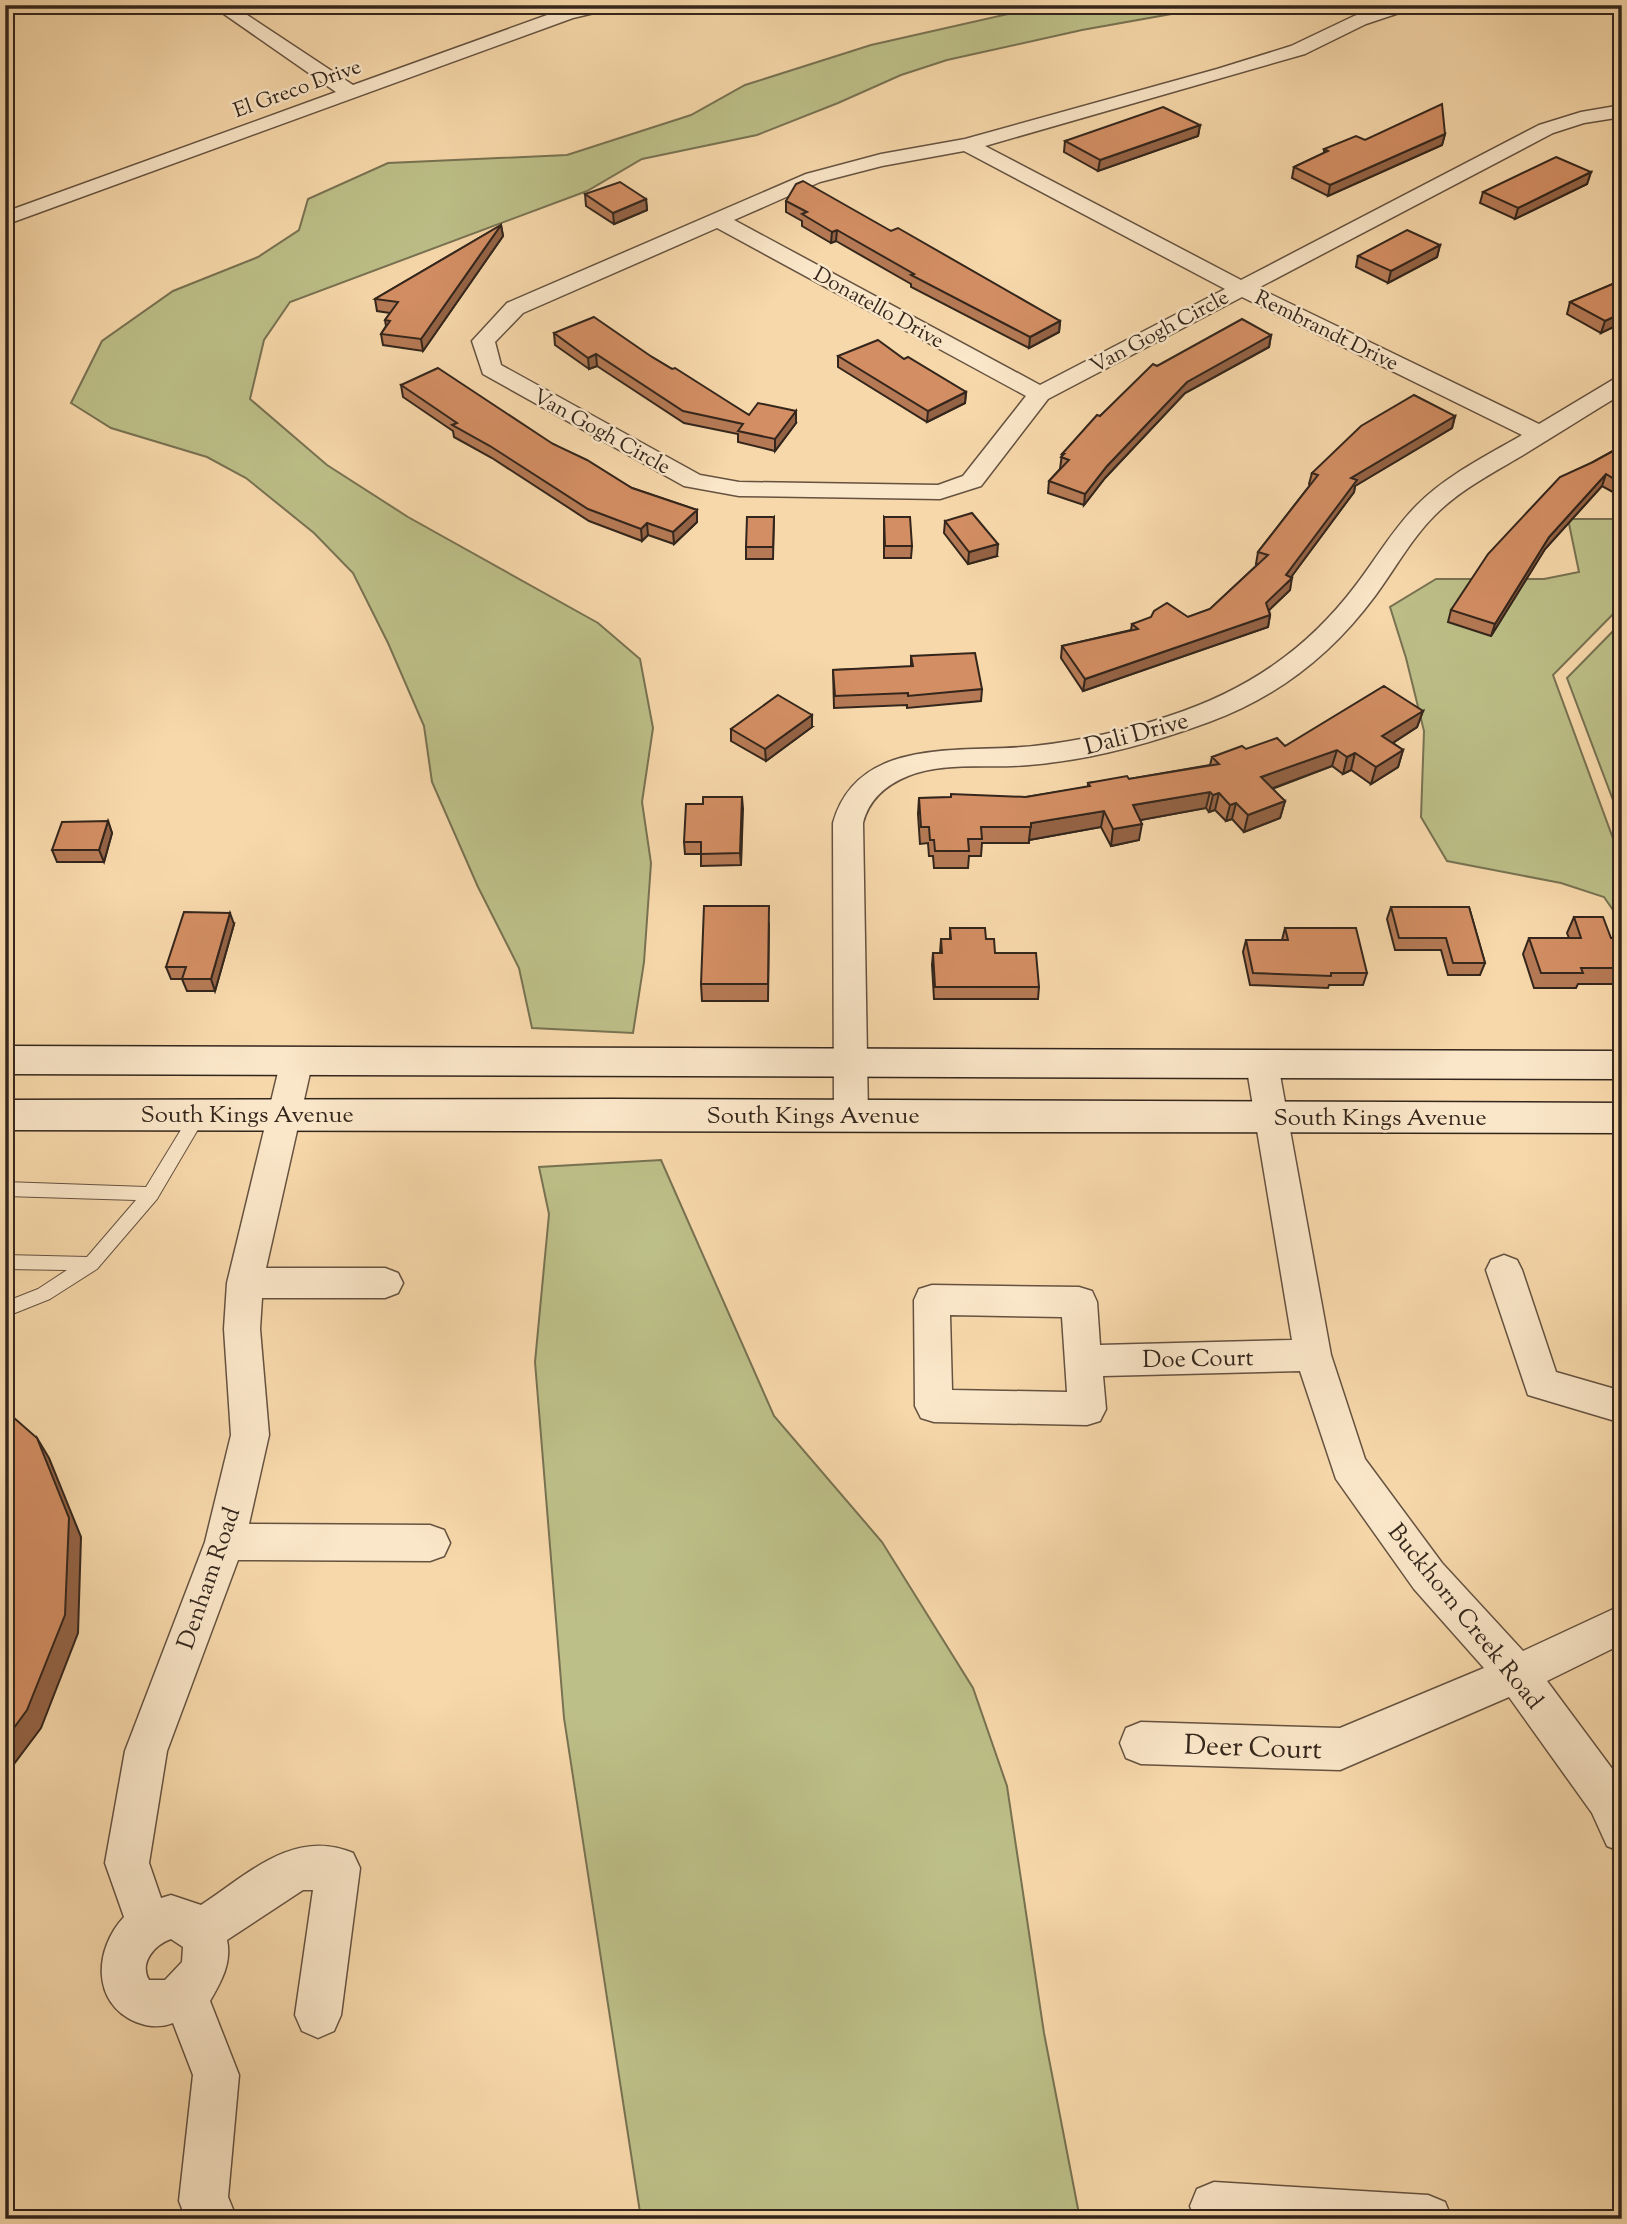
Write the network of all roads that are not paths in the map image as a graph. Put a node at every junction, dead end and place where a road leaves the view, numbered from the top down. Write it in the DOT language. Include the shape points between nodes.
graph roads {
  1 [pos="220,5"];
  2 [pos="605,5"];
  3 [pos="1405,5"];
  4 [pos="350,92"];
  5 [pos="1622,111"];
  6 [pos="967,145"];
  7 [pos="5,219"];
  8 [pos="718,220"];
  9 [pos="1240,288"];
  10 [pos="1622,384"];
  11 [pos="1040,394"];
  12 [pos="1540,434"];
  13 [pos="5,1060"];
  14 [pos="297,1060"];
  15 [pos="851,1063"];
  16 [pos="1262,1064"];
  17 [pos="1622,1065"];
  18 [pos="199,1114"];
  19 [pos="284,1114"];
  20 [pos="5,1115"];
  21 [pos="851,1116"];
  22 [pos="1270,1117"];
  23 [pos="1622,1118"];
  24 [pos="5,1189"];
  25 [pos="151,1194"];
  26 [pos="5,1262"];
  27 [pos="92,1264"];
  28 [pos="1504,1270"];
  29 [pos="246,1283"];
  30 [pos="385,1283"];
  31 [pos="5,1310"];
  32 [pos="1313,1355"];
  33 [pos="1083,1361"];
  34 [pos="1622,1407"];
  35 [pos="225,1542"];
  36 [pos="430,1543"];
  37 [pos="1622,1624"];
  38 [pos="1517,1674"];
  39 [pos="1141,1743"];
  40 [pos="1622,1831"];
  41 [pos="149,1925"];
  42 [pos="201,1931"];
  43 [pos="185,1994"];
  44 [pos="317,2015"];
  45 [pos="1214,2206"];
  46 [pos="213,2219"];
  47 [pos="1428,2219"];
  1 -- 4 [label="street"];
  2 -- 4 [label="street, El Greco Drive" via="567,14"];
  3 -- 6 [label="street, Van Gogh Circle" via="1360,20 1298,50"];
  4 -- 7 [label="street, El Greco Drive"];
  5 -- 9 [label="street, Van Gogh Circle" via="1546,129"];
  6 -- 8 [label="street, Van Gogh Circle" via="813,178"];
  6 -- 9 [label="street, Rembrandt Drive"];
  8 -- 11 [label="street, Donatello Drive"];
  8 -- 11 [label="street, Van Gogh Circle" via="515,308 483,341 491,369 693,481 739,489 940,492 972,481"];
  9 -- 11 [label="street, Van Gogh Circle"];
  9 -- 12 [label="street, Rembrandt Drive"];
  10 -- 12 [label="street, Dali Drive"];
  12 -- 15 [label="street, Dali Drive" via="1437,499 1412,525 1325,641 1237,701 1102,745 1040,755 915,764 884,776 860,794 848,823"];
  13 -- 14 [label="main road"];
  14 -- 15 [label="main road"];
  14 -- 19 [label="street, Denham Road"];
  15 -- 16 [label="main road"];
  15 -- 21 [label="street, Dali Drive"];
  16 -- 17 [label="main road"];
  16 -- 22 [label="street, Buckhorn Creek Road"];
  18 -- 19 [label="main road, South Kings Avenue"];
  18 -- 20 [label="main road, South Kings Avenue"];
  18 -- 25 [label="lane"];
  19 -- 21 [label="main road, South Kings Avenue"];
  19 -- 29 [label="street, Denham Road"];
  21 -- 22 [label="main road, South Kings Avenue"];
  22 -- 23 [label="main road, South Kings Avenue"];
  22 -- 32 [label="street, Buckhorn Creek Road"];
  24 -- 25 [label="lane"];
  25 -- 27 [label="lane"];
  26 -- 27 [label="lane"];
  27 -- 31 [label="lane" via="44,1294"];
  28 -- 34 [label="street" via="1541,1384"];
  29 -- 30 [label="street"];
  29 -- 35 [label="street, Denham Road" via="242,1329 250,1435"];
  32 -- 33 [label="street, Doe Court"];
  32 -- 38 [label="street, Buckhorn Creek Road" via="1349,1467 1428,1576"];
  33 -- 33 [label="street" via="1087,1409 934,1406 932,1300 1079,1302"];
  35 -- 36 [label="street"];
  35 -- 41 [label="street, Denham Road" via="146,1751 127,1863"];
  37 -- 38 [label="street, Deer Court"];
  38 -- 39 [label="street, Deer Court" via="1340,1749"];
  38 -- 40 [label="street, Buckhorn Creek Road" via="1606,1798"];
  41 -- 42 [label="street" via="171,1917 184,1919"];
  41 -- 43 [label="street" via="126,1952 124,1981 139,2001 153,2005"];
  42 -- 43 [label="street" via="206,1961 202,1975"];
  42 -- 44 [label="street" via="298,1868 338,1868"];
  43 -- 46 [label="street" via="216,2075 203,2202"];
  45 -- 47 [label="street"];
}
